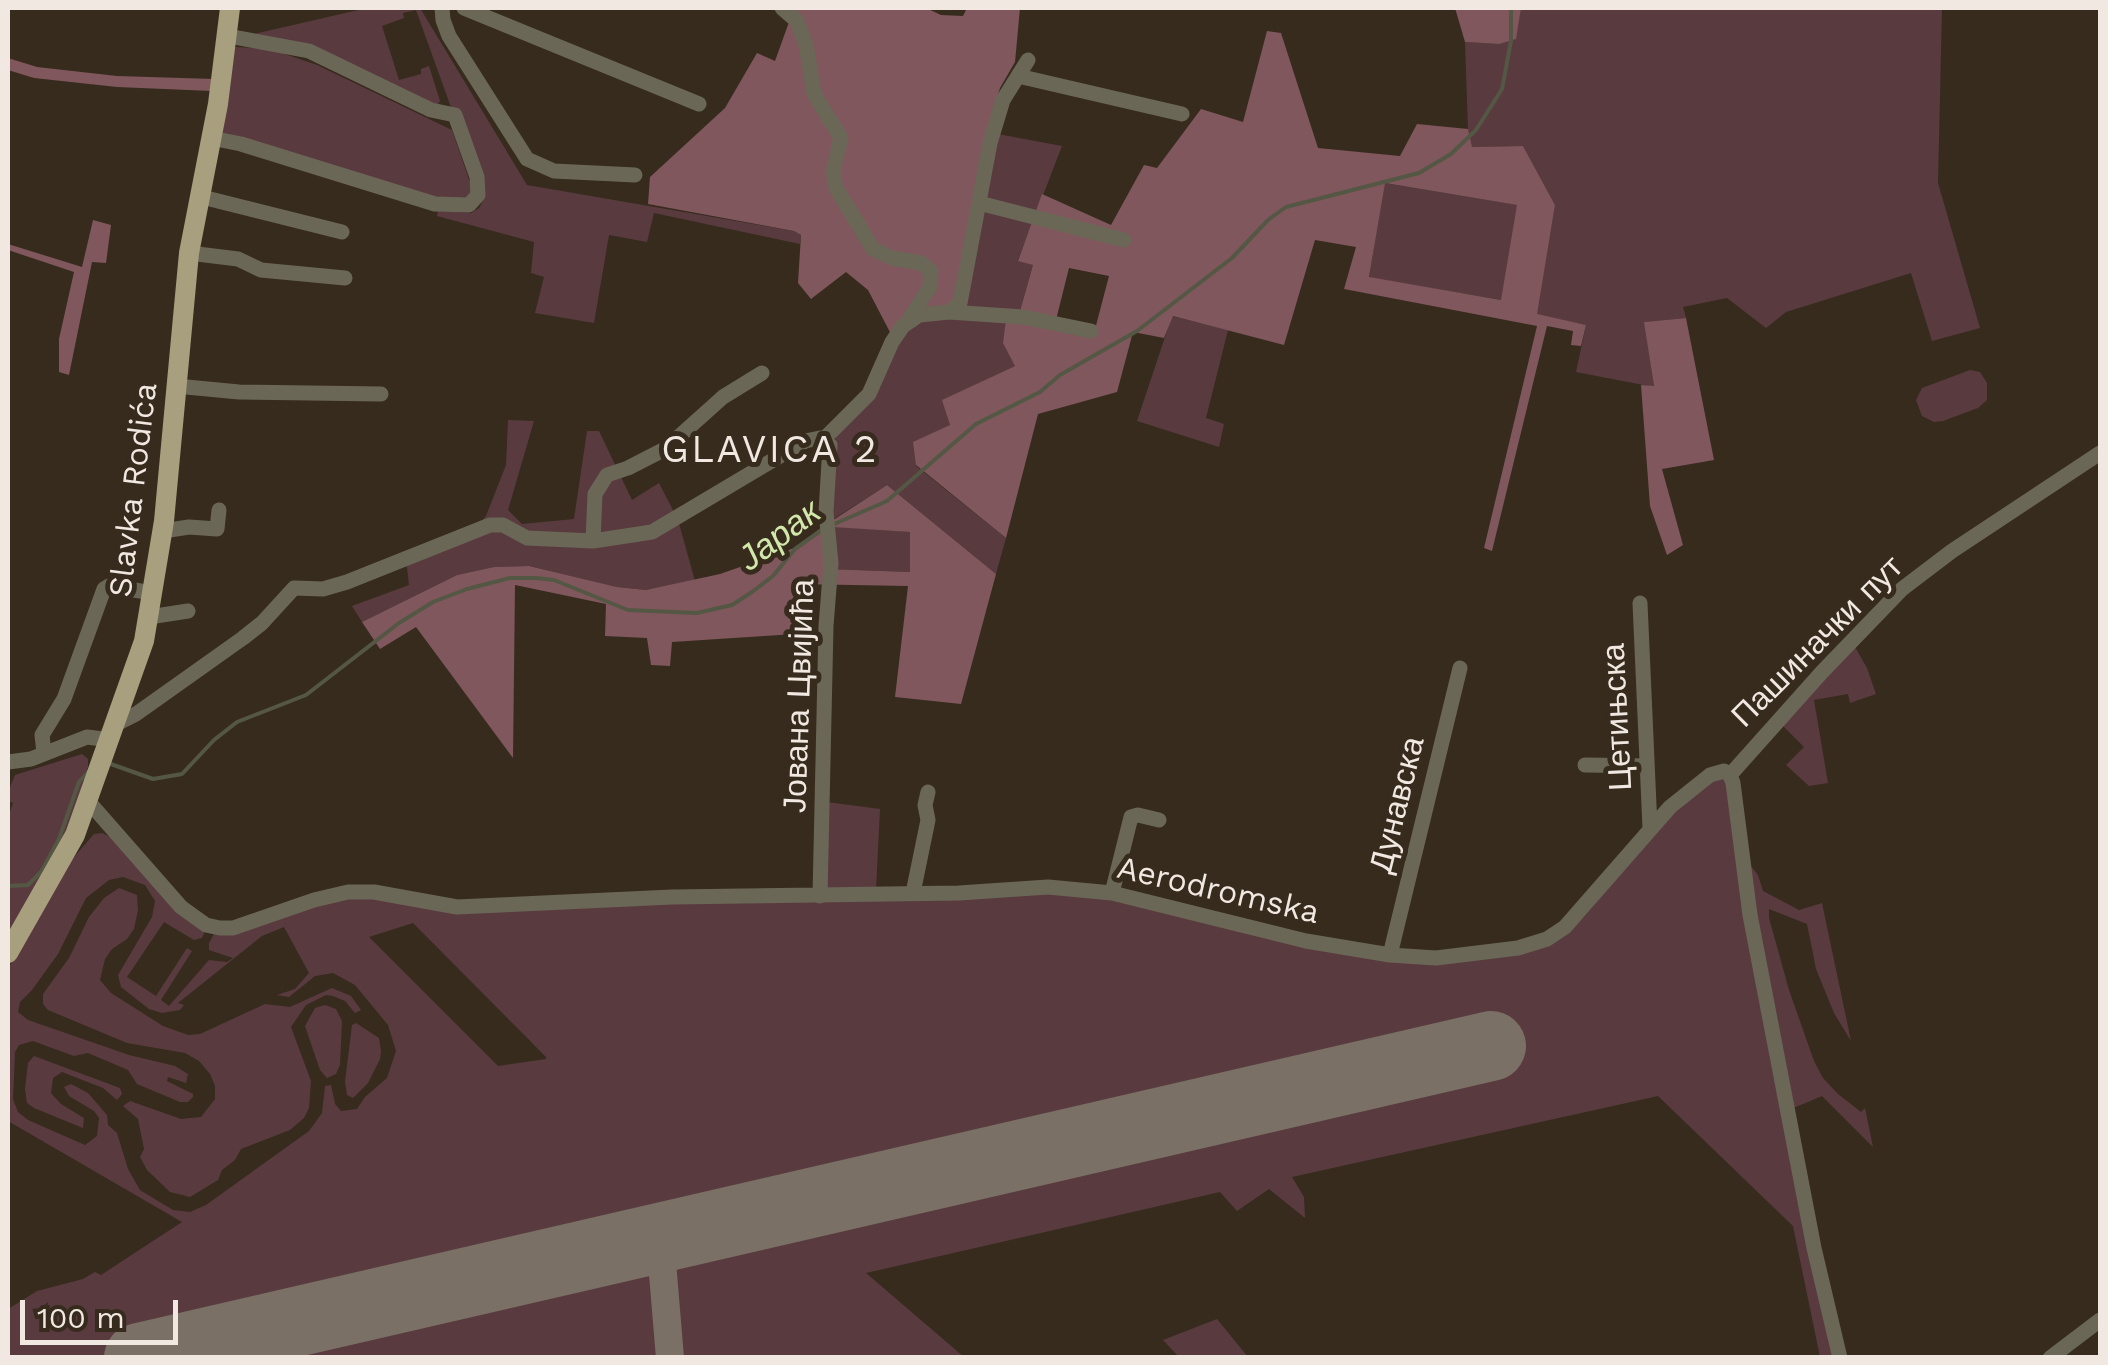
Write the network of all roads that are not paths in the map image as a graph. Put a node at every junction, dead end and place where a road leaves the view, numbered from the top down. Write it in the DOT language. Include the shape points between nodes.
graph roads {
  1 [pos="230,8"];
  2 [pos="442,8"];
  3 [pos="464,8"];
  4 [pos="782,8"];
  5 [pos="228,36"];
  6 [pos="1028,60"];
  7 [pos="1018,76"];
  8 [pos="699,104"];
  9 [pos="1182,114"];
  10 [pos="211,138"];
  11 [pos="635,175"];
  12 [pos="198,196"];
  13 [pos="979,203"];
  14 [pos="342,232"];
  15 [pos="1124,240"];
  16 [pos="189,253"];
  17 [pos="345,278"];
  18 [pos="950,312"];
  19 [pos="904,326"];
  20 [pos="1091,331"];
  21 [pos="762,373"];
  22 [pos="176,386"];
  23 [pos="382,394"];
  24 [pos="824,439"];
  25 [pos="2100,452"];
  26 [pos="219,510"];
  27 [pos="163,531"];
  28 [pos="593,542"];
  29 [pos="153,593"];
  30 [pos="1640,603"];
  31 [pos="188,612"];
  32 [pos="149,616"];
  33 [pos="1460,668"];
  34 [pos="113,732"];
  35 [pos="44,753"];
  36 [pos="8,762"];
  37 [pos="1584,765"];
  38 [pos="1647,766"];
  39 [pos="1730,775"];
  40 [pos="928,792"];
  41 [pos="88,801"];
  42 [pos="1159,820"];
  43 [pos="1650,828"];
  44 [pos="1112,892"];
  45 [pos="913,893"];
  46 [pos="820,896"];
  47 [pos="8,953"];
  48 [pos="1390,956"];
  49 [pos="2100,1320"];
  50 [pos="1840,1358"];
  51 [pos="2050,1358"];
  1 -- 5 [label="main road, Slavka Rodića"];
  2 -- 11 [label="street" via="449,36 527,160 554,171"];
  3 -- 8 [label="street"];
  4 -- 19 [label="street" via="797,21 814,94 840,133 836,188 872,249 931,272 930,287"];
  5 -- 10 [label="main road, Slavka Rodića"];
  5 -- 10 [label="street" via="309,51 430,110 454,115 478,195 464,206 435,204"];
  6 -- 7 [label="street"];
  7 -- 9 [label="street"];
  7 -- 13 [label="street" via="1002,100"];
  10 -- 12 [label="main road, Slavka Rodića"];
  12 -- 14 [label="street"];
  12 -- 16 [label="main road, Slavka Rodića"];
  13 -- 15 [label="street"];
  13 -- 18 [label="street" via="960,303"];
  16 -- 17 [label="street" via="238,259 261,270"];
  16 -- 22 [label="main road, Slavka Rodića"];
  18 -- 19 [label="street" via="919,316"];
  18 -- 20 [label="street"];
  19 -- 24 [label="street" via="869,394"];
  21 -- 28 [label="street" via="665,448 607,475 594,494"];
  22 -- 23 [label="street"];
  22 -- 27 [label="main road, Slavka Rodića"];
  24 -- 28 [label="street" via="805,441 652,532"];
  24 -- 46 [label="street, Јована Цвијића" via="831,449 831,563"];
  25 -- 39 [label="street, Пашиначки пут" via="1902,590"];
  26 -- 27 [label="street" via="216,529"];
  27 -- 29 [label="main road, Slavka Rodića"];
  28 -- 34 [label="street" via="527,538 503,524 490,525 347,582 294,588 243,638"];
  29 -- 32 [label="main road, Slavka Rodića"];
  29 -- 35 [label="street" via="104,589 64,699 42,734"];
  30 -- 38 [label="street, Цетињска"];
  31 -- 32 [label="street"];
  32 -- 34 [label="main road, Slavka Rodića"];
  33 -- 48 [label="street, Дунавска"];
  34 -- 35 [label="street"];
  34 -- 41 [label="main road, Slavka Rodića"];
  35 -- 36 [label="street"];
  37 -- 38 [label="street"];
  38 -- 43 [label="street, Цетињска"];
  39 -- 43 [label="street, Aerodromska" via="1710,775"];
  39 -- 50 [label="street" via="1753,933"];
  40 -- 45 [label="street"];
  41 -- 46 [label="street, Aerodromska" via="181,907 220,928 348,892 457,907"];
  41 -- 47 [label="main road, Slavka Rodića"];
  42 -- 44 [label="street" via="1131,817"];
  43 -- 48 [label="street, Aerodromska" via="1588,904 1547,938 1479,955"];
  44 -- 45 [label="street, Aerodromska"];
  44 -- 48 [label="street, Aerodromska" via="1233,925"];
  45 -- 46 [label="street, Aerodromska"];
  49 -- 51 [label="street"];
}
